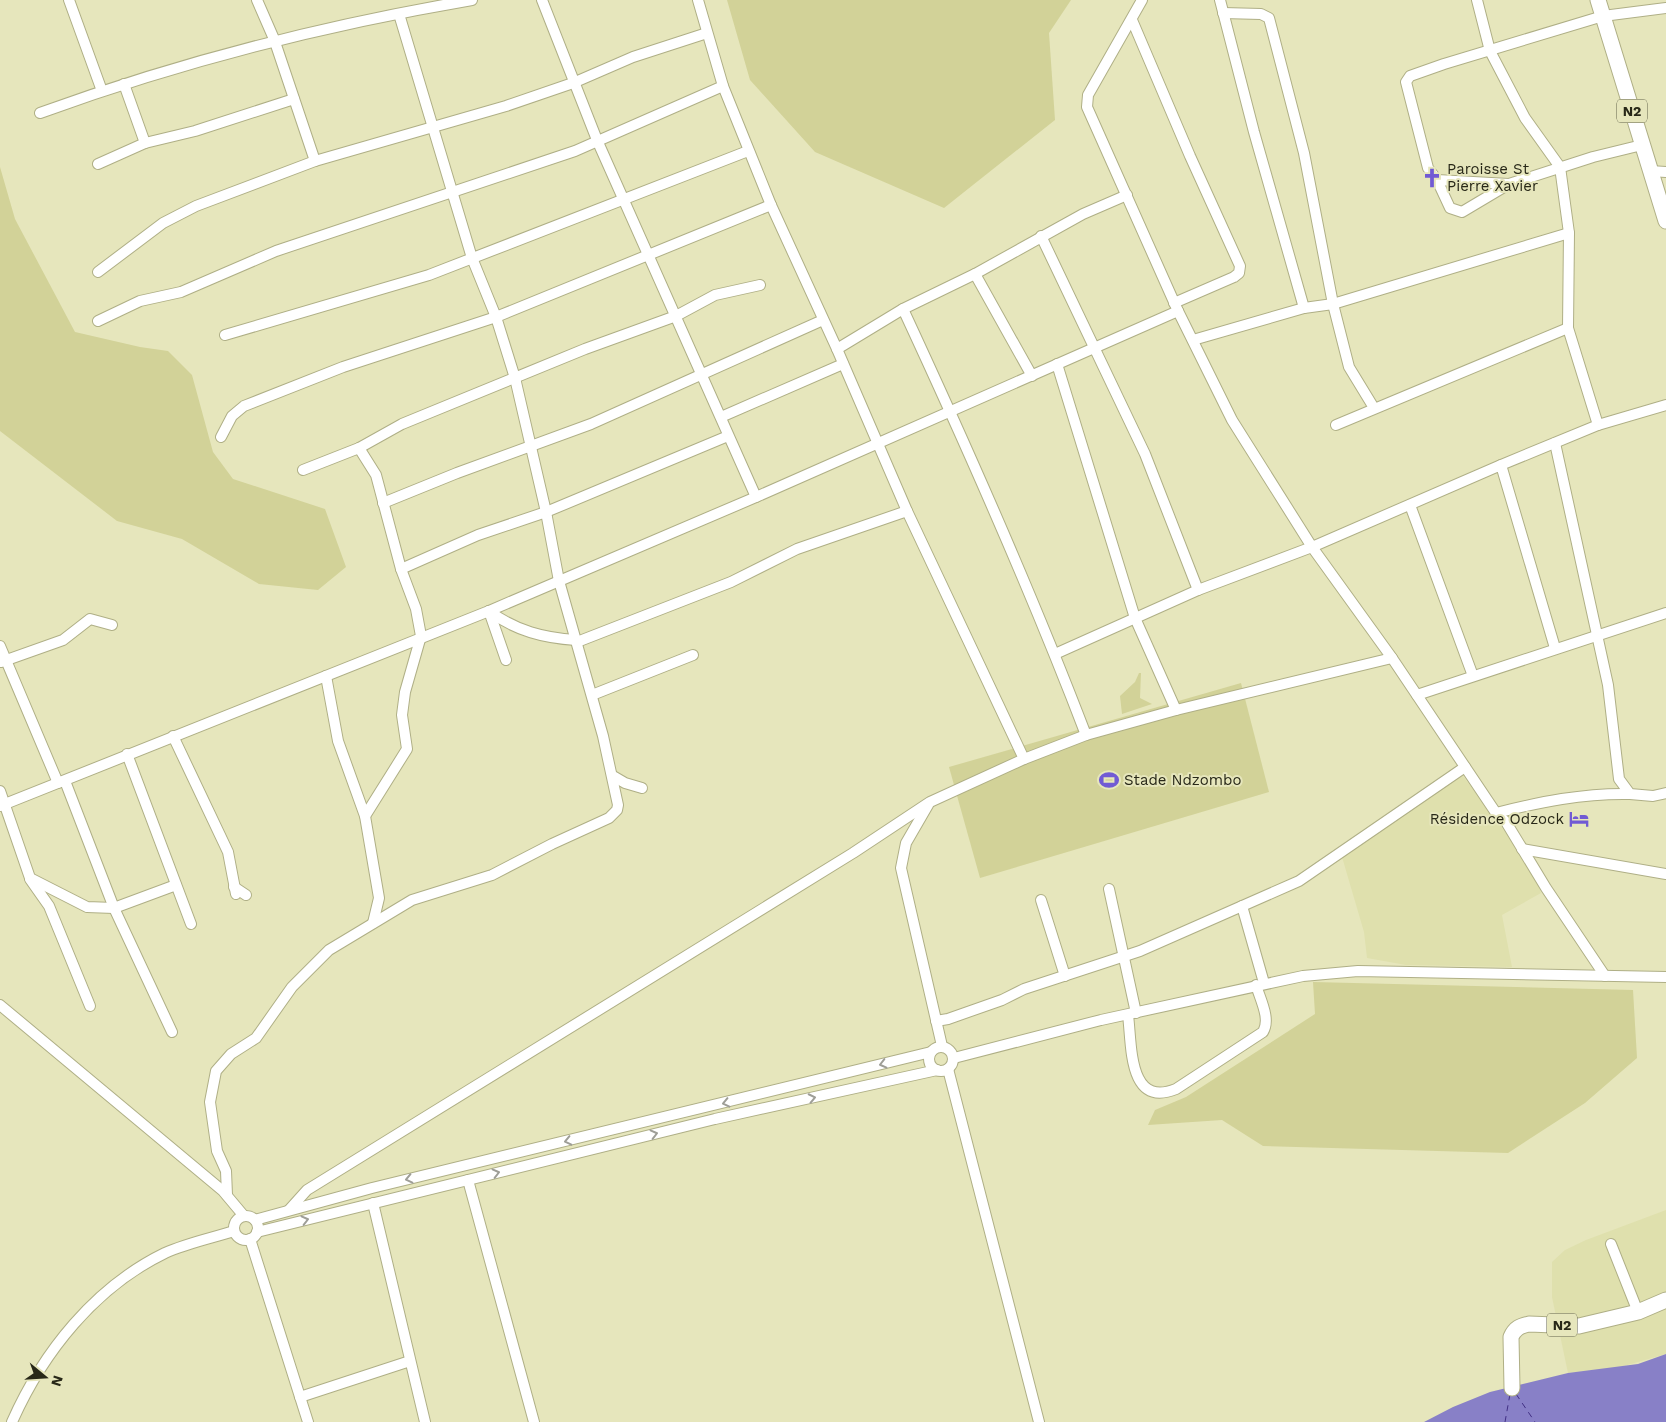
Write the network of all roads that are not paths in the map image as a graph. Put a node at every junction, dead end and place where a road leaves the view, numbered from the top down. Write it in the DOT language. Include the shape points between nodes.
graph roads {
  1 [pos="69,0"];
  2 [pos="257,0"];
  3 [pos="472,0"];
  4 [pos="542,0"];
  5 [pos="698,0"];
  6 [pos="1142,0"];
  7 [pos="1220,0"];
  8 [pos="1477,0"];
  9 [pos="1598,0"];
  10 [pos="1666,8"];
  11 [pos="1223,13"];
  12 [pos="399,14"];
  13 [pos="1603,16"];
  14 [pos="1132,20"];
  15 [pos="707,33"];
  16 [pos="274,40"];
  17 [pos="1490,51"];
  18 [pos="573,83"];
  19 [pos="124,84"];
  20 [pos="723,86"];
  21 [pos="102,91"];
  22 [pos="294,99"];
  23 [pos="40,113"];
  24 [pos="434,128"];
  25 [pos="597,140"];
  26 [pos="145,143"];
  27 [pos="1642,145"];
  28 [pos="748,151"];
  29 [pos="315,161"];
  30 [pos="98,164"];
  31 [pos="1560,167"];
  32 [pos="1650,172"];
  33 [pos="1666,172"];
  34 [pos="1437,180"];
  35 [pos="1509,184"];
  36 [pos="452,194"];
  37 [pos="1127,195"];
  38 [pos="624,200"];
  39 [pos="771,205"];
  40 [pos="1666,221"];
  41 [pos="1569,233"];
  42 [pos="1041,236"];
  43 [pos="648,255"];
  44 [pos="472,258"];
  45 [pos="98,272"];
  46 [pos="975,274"];
  47 [pos="760,285"];
  48 [pos="1332,304"];
  49 [pos="1176,307"];
  50 [pos="1304,308"];
  51 [pos="903,309"];
  52 [pos="676,316"];
  53 [pos="496,317"];
  54 [pos="823,320"];
  55 [pos="98,321"];
  56 [pos="1568,328"];
  57 [pos="225,335"];
  58 [pos="1193,340"];
  59 [pos="1095,347"];
  60 [pos="837,349"];
  61 [pos="843,364"];
  62 [pos="1057,364"];
  63 [pos="703,374"];
  64 [pos="1032,376"];
  65 [pos="515,378"];
  66 [pos="1666,405"];
  67 [pos="1374,408"];
  68 [pos="951,411"];
  69 [pos="720,417"];
  70 [pos="1336,425"];
  71 [pos="1598,425"];
  72 [pos="728,436"];
  73 [pos="221,437"];
  74 [pos="878,442"];
  75 [pos="1555,443"];
  76 [pos="532,446"];
  77 [pos="359,448"];
  78 [pos="1501,465"];
  79 [pos="303,470"];
  80 [pos="756,497"];
  81 [pos="383,503"];
  82 [pos="1410,505"];
  83 [pos="907,511"];
  84 [pos="546,512"];
  85 [pos="1312,547"];
  86 [pos="401,569"];
  87 [pos="559,581"];
  88 [pos="1198,590"];
  89 [pos="490,611"];
  90 [pos="1666,613"];
  91 [pos="1136,618"];
  92 [pos="112,625"];
  93 [pos="421,636"];
  94 [pos="1595,636"];
  95 [pos="577,641"];
  96 [pos="0,646"];
  97 [pos="1555,648"];
  98 [pos="1055,654"];
  99 [pos="693,655"];
  100 [pos="1392,658"];
  101 [pos="506,660"];
  102 [pos="3,661"];
  103 [pos="326,676"];
  104 [pos="1473,676"];
  105 [pos="592,695"];
  106 [pos="1416,695"];
  107 [pos="1176,710"];
  108 [pos="1086,735"];
  109 [pos="173,736"];
  110 [pos="127,754"];
  111 [pos="1024,759"];
  112 [pos="1465,767"];
  113 [pos="613,776"];
  114 [pos="61,782"];
  115 [pos="642,788"];
  116 [pos="0,791"];
  117 [pos="1666,793"];
  118 [pos="1630,794"];
  119 [pos="930,802"];
  120 [pos="3,805"];
  121 [pos="1496,813"];
  122 [pos="365,816"];
  123 [pos="1522,849"];
  124 [pos="1666,874"];
  125 [pos="30,878"];
  126 [pos="176,885"];
  127 [pos="1109,889"];
  128 [pos="239,892"];
  129 [pos="1041,900"];
  130 [pos="1242,906"];
  131 [pos="114,908"];
  132 [pos="373,923"];
  133 [pos="191,924"];
  134 [pos="1123,957"];
  135 [pos="1065,976"];
  136 [pos="1605,976"];
  137 [pos="1666,977"];
  138 [pos="1260,984"];
  139 [pos="0,1005"];
  140 [pos="90,1006"];
  141 [pos="1132,1014"];
  142 [pos="936,1021"];
  143 [pos="172,1032"];
  144 [pos="942,1046"];
  145 [pos="931,1052"];
  146 [pos="954,1058"];
  147 [pos="942,1070"];
  148 [pos="468,1180"];
  149 [pos="227,1195"];
  150 [pos="373,1203"];
  151 [pos="289,1210"];
  152 [pos="244,1216"];
  153 [pos="255,1220"];
  154 [pos="234,1231"];
  155 [pos="254,1236"];
  156 [pos="1611,1244"];
  157 [pos="1666,1300"];
  158 [pos="1638,1312"];
  159 [pos="410,1361"];
  160 [pos="1512,1388"];
  161 [pos="300,1397"];
  162 [pos="12,1422"];
  163 [pos="308,1422"];
  164 [pos="425,1422"];
  165 [pos="534,1422"];
  166 [pos="1039,1422"];
  1 -- 21 [label="street"];
  2 -- 16 [label="street"];
  3 -- 12 [label="street"];
  4 -- 18 [label="street"];
  5 -- 15 [label="street"];
  6 -- 14 [label="street"];
  7 -- 11 [label="street"];
  8 -- 17 [label="street"];
  9 -- 13 [label="highway, N2"];
  10 -- 13 [label="street"];
  11 -- 48 [label="street" via="1261,14 1269,18 1304,153"];
  11 -- 50 [label="street"];
  12 -- 16 [label="street"];
  12 -- 24 [label="street"];
  13 -- 17 [label="street"];
  13 -- 27 [label="highway, N2"];
  14 -- 37 [label="street" via="1087,101 1100,138"];
  14 -- 49 [label="street" via="1240,266 1234,277"];
  15 -- 18 [label="street" via="633,57"];
  15 -- 20 [label="street"];
  16 -- 19 [label="street"];
  16 -- 22 [label="street"];
  17 -- 31 [label="street" via="1525,118"];
  17 -- 34 [label="street" via="1444,64 1408,78 1406,82 1428,168"];
  18 -- 24 [label="street"];
  18 -- 25 [label="street"];
  19 -- 21 [label="street"];
  19 -- 26 [label="street"];
  20 -- 25 [label="street"];
  20 -- 28 [label="street"];
  21 -- 23 [label="street"];
  22 -- 26 [label="street" via="195,131"];
  22 -- 29 [label="street"];
  24 -- 29 [label="street"];
  24 -- 36 [label="street"];
  25 -- 36 [label="street" via="566,155"];
  25 -- 38 [label="street"];
  26 -- 30 [label="street"];
  27 -- 31 [label="street"];
  27 -- 32 [label="highway, N2"];
  28 -- 38 [label="street"];
  28 -- 39 [label="street"];
  29 -- 45 [label="street" via="196,206 163,223"];
  31 -- 35 [label="street"];
  31 -- 41 [label="street"];
  32 -- 33 [label="street"];
  32 -- 40 [label="highway, N2"];
  34 -- 35 [label="street"];
  34 -- 35 [label="street" via="1450,208 1462,212"];
  36 -- 44 [label="street"];
  36 -- 55 [label="street" via="276,251 181,292 140,301"];
  37 -- 42 [label="street"];
  37 -- 49 [label="street"];
  38 -- 43 [label="street"];
  38 -- 44 [label="street"];
  39 -- 43 [label="street"];
  39 -- 54 [label="street"];
  41 -- 48 [label="street"];
  41 -- 56 [label="street"];
  42 -- 46 [label="street"];
  42 -- 59 [label="street"];
  43 -- 52 [label="street"];
  43 -- 53 [label="street"];
  44 -- 53 [label="street"];
  44 -- 57 [label="street" via="430,275"];
  46 -- 51 [label="street"];
  46 -- 64 [label="street"];
  47 -- 52 [label="street" via="715,295"];
  48 -- 50 [label="street"];
  48 -- 67 [label="street" via="1349,367"];
  49 -- 58 [label="street"];
  49 -- 59 [label="street"];
  50 -- 58 [label="street"];
  51 -- 60 [label="street"];
  51 -- 68 [label="street"];
  52 -- 63 [label="street"];
  52 -- 65 [label="street"];
  53 -- 65 [label="street"];
  53 -- 73 [label="street" via="343,367 244,406 232,416"];
  54 -- 60 [label="street"];
  54 -- 63 [label="street"];
  56 -- 67 [label="street"];
  56 -- 71 [label="street"];
  58 -- 85 [label="street" via="1232,420"];
  59 -- 62 [label="street"];
  59 -- 88 [label="street" via="1148,462"];
  60 -- 61 [label="street"];
  61 -- 69 [label="street"];
  61 -- 74 [label="street"];
  62 -- 64 [label="street"];
  62 -- 91 [label="street"];
  63 -- 69 [label="street"];
  63 -- 76 [label="street" via="591,424"];
  64 -- 68 [label="street"];
  65 -- 76 [label="street"];
  65 -- 77 [label="street" via="402,424"];
  66 -- 71 [label="street"];
  67 -- 70 [label="street"];
  68 -- 74 [label="street"];
  68 -- 98 [label="street"];
  69 -- 72 [label="street"];
  71 -- 75 [label="street"];
  72 -- 80 [label="street"];
  72 -- 84 [label="street"];
  74 -- 80 [label="street"];
  74 -- 83 [label="street"];
  75 -- 78 [label="street"];
  75 -- 94 [label="street"];
  76 -- 81 [label="street"];
  76 -- 84 [label="street"];
  77 -- 79 [label="street"];
  77 -- 81 [label="street" via="376,475"];
  78 -- 82 [label="street"];
  78 -- 97 [label="street"];
  80 -- 87 [label="street"];
  81 -- 86 [label="street"];
  82 -- 85 [label="street"];
  82 -- 104 [label="street"];
  83 -- 95 [label="street" via="797,549 731,582"];
  83 -- 111 [label="street"];
  84 -- 86 [label="street" via="478,535"];
  84 -- 87 [label="street"];
  85 -- 88 [label="street"];
  85 -- 100 [label="street"];
  86 -- 93 [label="street" via="416,609"];
  87 -- 89 [label="street"];
  87 -- 95 [label="street"];
  88 -- 91 [label="street"];
  89 -- 93 [label="street"];
  89 -- 95 [label="street" via="520,628 548,638"];
  89 -- 101 [label="street"];
  90 -- 94 [label="street"];
  91 -- 98 [label="street"];
  91 -- 107 [label="street"];
  92 -- 102 [label="street" via="90,619 63,640"];
  93 -- 103 [label="street"];
  93 -- 122 [label="street" via="402,715 407,749"];
  94 -- 97 [label="street"];
  94 -- 118 [label="street" via="1608,685 1618,779"];
  95 -- 105 [label="street"];
  96 -- 102 [label="street"];
  97 -- 104 [label="street"];
  98 -- 108 [label="street"];
  99 -- 105 [label="street"];
  100 -- 106 [label="street"];
  100 -- 107 [label="street"];
  102 -- 114 [label="street"];
  103 -- 109 [label="street"];
  103 -- 122 [label="street" via="338,741"];
  104 -- 106 [label="street"];
  105 -- 113 [label="street"];
  106 -- 112 [label="street"];
  107 -- 108 [label="street"];
  108 -- 111 [label="street"];
  109 -- 110 [label="street"];
  109 -- 128 [label="street" via="228,852"];
  110 -- 114 [label="street"];
  110 -- 126 [label="street"];
  111 -- 119 [label="street"];
  112 -- 121 [label="street"];
  112 -- 130 [label="street" via="1310,874"];
  113 -- 115 [label="street" via="625,784"];
  113 -- 132 [label="street" via="618,810 609,818 492,876 416,898"];
  114 -- 120 [label="street"];
  114 -- 131 [label="street"];
  116 -- 120 [label="street"];
  117 -- 118 [label="street" via="1653,796"];
  118 -- 121 [label="street" via="1608,793 1549,800"];
  119 -- 142 [label="street" via="906,843 901,868"];
  119 -- 151 [label="street" via="854,854 307,1190"];
  120 -- 125 [label="street"];
  121 -- 123 [label="street" via="1506,822"];
  122 -- 132 [label="street" via="379,898"];
  123 -- 124 [label="street"];
  123 -- 136 [label="street"];
  125 -- 131 [label="street" via="87,907"];
  125 -- 140 [label="street" via="49,906"];
  126 -- 131 [label="street"];
  126 -- 133 [label="street"];
  127 -- 134 [label="street"];
  129 -- 135 [label="street"];
  130 -- 134 [label="street"];
  130 -- 138 [label="street"];
  131 -- 143 [label="street"];
  132 -- 149 [label="street" via="317,959 292,987 256,1038 231,1054 216,1071 210,1102 217,1151 226,1171"];
  134 -- 135 [label="street"];
  134 -- 141 [label="street"];
  135 -- 142 [label="street"];
  136 -- 137 [label="street"];
  136 -- 138 [label="street" via="1358,971"];
  138 -- 141 [label="street"];
  138 -- 141 [label="street" via="1266,1020 1263,1032 1168,1093 1152,1092 1137,1079"];
  139 -- 149 [label="street"];
  141 -- 146 [label="street"];
  142 -- 144 [label="street"];
  144 -- 145 [label="street"];
  144 -- 146 [label="street" via="952,1052"];
  145 -- 147 [label="street" via="930,1063"];
  145 -- 151 [label="street, one-way"];
  146 -- 147 [label="street"];
  148 -- 147 [label="street, one-way" via="715,1119"];
  147 -- 166 [label="street"];
  148 -- 150 [label="street"];
  148 -- 165 [label="street"];
  149 -- 152 [label="street"];
  155 -- 150 [label="street, one-way"];
  150 -- 159 [label="street"];
  151 -- 153 [label="street"];
  152 -- 153 [label="street"];
  152 -- 154 [label="street" via="237,1220"];
  153 -- 155 [label="street"];
  154 -- 155 [label="street" via="240,1239"];
  154 -- 162 [label="street" via="166,1253 125,1279 85,1311 33,1380"];
  155 -- 161 [label="street"];
  156 -- 158 [label="street"];
  157 -- 158 [label="highway, N2"];
  158 -- 160 [label="highway, N2" via="1579,1326 1521,1325 1511,1338"];
  159 -- 161 [label="street"];
  159 -- 164 [label="street"];
  161 -- 163 [label="street"];
}
